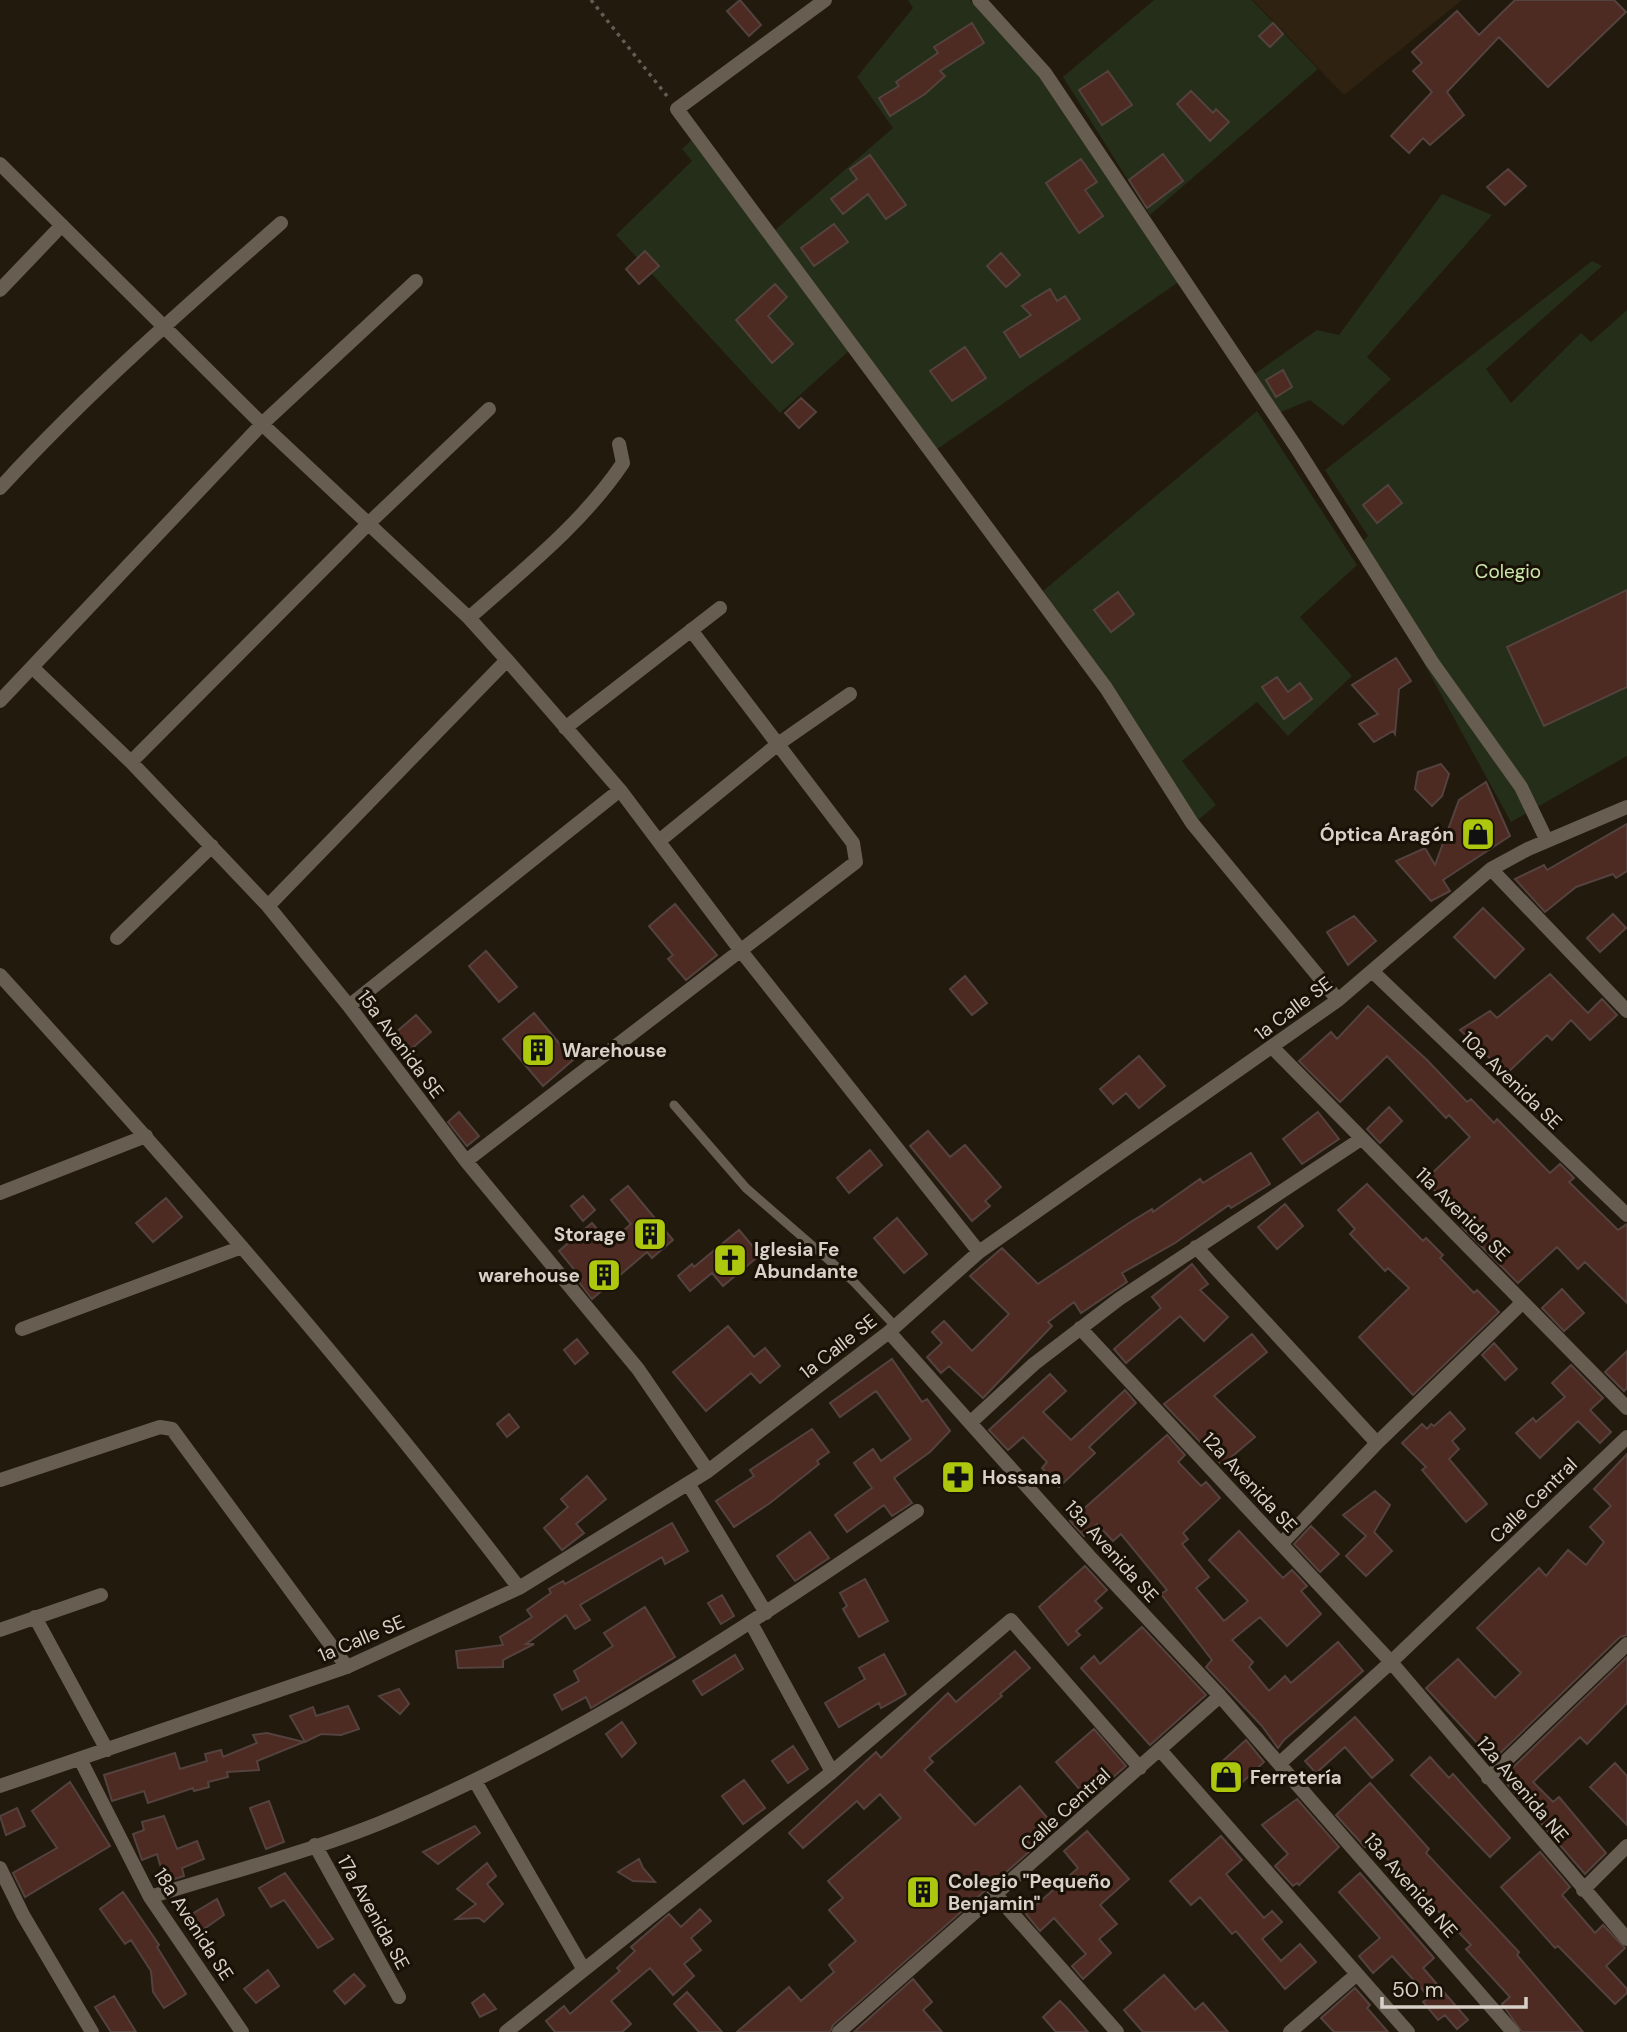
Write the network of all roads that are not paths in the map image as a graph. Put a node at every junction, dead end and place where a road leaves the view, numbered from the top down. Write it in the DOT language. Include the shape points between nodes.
graph roads {
  1 [pos="825,0"];
  2 [pos="979,0"];
  3 [pos="0,164"];
  4 [pos="281,223"];
  5 [pos="62,225"];
  6 [pos="415,281"];
  7 [pos="0,290"];
  8 [pos="164,325"];
  9 [pos="489,408"];
  10 [pos="262,424"];
  11 [pos="619,444"];
  12 [pos="0,488"];
  13 [pos="368,524"];
  14 [pos="720,608"];
  15 [pos="469,618"];
  16 [pos="691,630"];
  17 [pos="507,660"];
  18 [pos="32,667"];
  19 [pos="850,694"];
  20 [pos="0,701"];
  21 [pos="565,728"];
  22 [pos="778,744"];
  23 [pos="131,762"];
  24 [pos="620,790"];
  25 [pos="1627,807"];
  26 [pos="659,841"];
  27 [pos="1548,841"];
  28 [pos="212,846"];
  29 [pos="1491,869"];
  30 [pos="268,906"];
  31 [pos="117,939"];
  32 [pos="741,951"];
  33 [pos="1372,971"];
  34 [pos="0,975"];
  35 [pos="1338,1000"];
  36 [pos="349,1006"];
  37 [pos="1627,1011"];
  38 [pos="1273,1048"];
  39 [pos="674,1105"];
  40 [pos="146,1136"];
  41 [pos="1361,1139"];
  42 [pos="466,1161"];
  43 [pos="0,1193"];
  44 [pos="1627,1215"];
  45 [pos="242,1247"];
  46 [pos="1196,1247"];
  47 [pos="979,1252"];
  48 [pos="1523,1302"];
  49 [pos="1080,1328"];
  50 [pos="22,1329"];
  51 [pos="892,1329"];
  52 [pos="1627,1408"];
  53 [pos="971,1422"];
  54 [pos="1627,1437"];
  55 [pos="1377,1443"];
  56 [pos="709,1471"];
  57 [pos="0,1480"];
  58 [pos="689,1485"];
  59 [pos="917,1511"];
  60 [pos="1281,1544"];
  61 [pos="519,1588"];
  62 [pos="101,1595"];
  63 [pos="766,1614"];
  64 [pos="35,1617"];
  65 [pos="751,1623"];
  66 [pos="0,1630"];
  67 [pos="1627,1644"];
  68 [pos="1391,1662"];
  69 [pos="348,1667"];
  70 [pos="1220,1696"];
  71 [pos="107,1750"];
  72 [pos="1161,1751"];
  73 [pos="80,1759"];
  74 [pos="1280,1763"];
  75 [pos="1140,1768"];
  76 [pos="832,1772"];
  77 [pos="1488,1778"];
  78 [pos="475,1781"];
  79 [pos="0,1786"];
  80 [pos="315,1845"];
  81 [pos="1627,1846"];
  82 [pos="0,1868"];
  83 [pos="1583,1890"];
  84 [pos="997,1896"];
  85 [pos="150,1897"];
  86 [pos="1627,1939"];
  87 [pos="584,1970"];
  88 [pos="1356,1974"];
  89 [pos="399,1997"];
  90 [pos="92,2032"];
  91 [pos="242,2032"];
  92 [pos="506,2032"];
  93 [pos="839,2032"];
  94 [pos="1117,2032"];
  95 [pos="1290,2032"];
  96 [pos="1408,2032"];
  97 [pos="1513,2032"];
  1 -- 35 [label="street" via="677,109 1106,688 1192,823"];
  2 -- 27 [label="street" via="1052,83 1296,447 1433,662 1521,787"];
  3 -- 5 [label="street"];
  4 -- 8 [label="street"];
  5 -- 7 [label="street"];
  5 -- 8 [label="street"];
  6 -- 10 [label="street"];
  8 -- 10 [label="street"];
  8 -- 12 [label="street" via="59,424"];
  9 -- 13 [label="street"];
  10 -- 13 [label="street"];
  10 -- 18 [label="street"];
  11 -- 15 [label="street" via="623,463 610,483 570,528"];
  13 -- 15 [label="street"];
  13 -- 23 [label="street"];
  14 -- 16 [label="street"];
  15 -- 17 [label="street"];
  16 -- 21 [label="street"];
  16 -- 22 [label="street"];
  17 -- 21 [label="street"];
  17 -- 30 [label="street"];
  18 -- 20 [label="street"];
  18 -- 23 [label="street, 15a Avenida SE"];
  19 -- 22 [label="street"];
  21 -- 24 [label="street"];
  22 -- 26 [label="street"];
  22 -- 32 [label="street" via="853,843 856,862"];
  23 -- 28 [label="street, 15a Avenida SE"];
  24 -- 26 [label="street"];
  24 -- 36 [label="street"];
  25 -- 27 [label="street, 1a Calle SE"];
  26 -- 32 [label="street"];
  27 -- 29 [label="street, 1a Calle SE"];
  28 -- 30 [label="street, 15a Avenida SE"];
  28 -- 31 [label="street"];
  29 -- 33 [label="street, 1a Calle SE"];
  29 -- 37 [label="street"];
  30 -- 36 [label="street, 15a Avenida SE"];
  32 -- 42 [label="street"];
  32 -- 47 [label="street"];
  33 -- 35 [label="street, 1a Calle SE"];
  33 -- 44 [label="street, 10a Avenida SE"];
  34 -- 40 [label="street"];
  35 -- 38 [label="street, 1a Calle SE"];
  36 -- 42 [label="street, 15a Avenida SE"];
  38 -- 41 [label="street, 11a Avenida SE"];
  38 -- 47 [label="street, 1a Calle SE"];
  39 -- 51 [label="lane" via="746,1188 853,1280"];
  40 -- 43 [label="street"];
  40 -- 45 [label="street"];
  41 -- 46 [label="street"];
  41 -- 48 [label="street, 11a Avenida SE"];
  42 -- 56 [label="street, 15a Avenida SE" via="638,1369"];
  45 -- 50 [label="street"];
  45 -- 61 [label="street" via="422,1460"];
  46 -- 49 [label="street"];
  46 -- 55 [label="street"];
  47 -- 51 [label="street, 1a Calle SE"];
  48 -- 52 [label="street, 11a Avenida SE"];
  48 -- 55 [label="street"];
  49 -- 53 [label="street"];
  49 -- 60 [label="street, 12a Avenida SE"];
  51 -- 53 [label="street, 13a Avenida SE"];
  51 -- 56 [label="street, 1a Calle SE"];
  53 -- 70 [label="street, 13a Avenida SE" via="1088,1556"];
  54 -- 68 [label="street, Calle Central"];
  55 -- 60 [label="street"];
  56 -- 58 [label="street, 1a Calle SE"];
  57 -- 69 [label="street" via="160,1427 172,1429"];
  58 -- 61 [label="street, 1a Calle SE"];
  58 -- 63 [label="street"];
  59 -- 63 [label="street"];
  60 -- 68 [label="street, 12a Avenida SE"];
  61 -- 69 [label="street, 1a Calle SE"];
  62 -- 64 [label="street"];
  63 -- 65 [label="street"];
  64 -- 66 [label="street"];
  64 -- 71 [label="street"];
  65 -- 76 [label="street"];
  65 -- 78 [label="street" via="563,1737"];
  67 -- 77 [label="street"];
  68 -- 74 [label="street, Calle Central"];
  68 -- 77 [label="street, 12a Avenida NE"];
  69 -- 71 [label="street, 1a Calle SE"];
  70 -- 72 [label="street, Calle Central"];
  70 -- 74 [label="street, 13a Avenida SE"];
  71 -- 73 [label="street, 1a Calle SE"];
  72 -- 75 [label="street, Calle Central"];
  72 -- 88 [label="street"];
  73 -- 79 [label="street, 1a Calle SE"];
  73 -- 85 [label="street, 18a Avenida SE"];
  74 -- 97 [label="street, 13a Avenida NE"];
  75 -- 76 [label="street" via="1011,1620"];
  75 -- 84 [label="street, Calle Central"];
  76 -- 87 [label="street"];
  77 -- 83 [label="street, 12a Avenida NE"];
  78 -- 80 [label="street"];
  78 -- 87 [label="street"];
  80 -- 85 [label="street"];
  80 -- 89 [label="street, 17a Avenida SE"];
  81 -- 83 [label="street"];
  82 -- 90 [label="street"];
  83 -- 86 [label="street, 12a Avenida NE"];
  84 -- 93 [label="street, Calle Central"];
  84 -- 94 [label="street"];
  85 -- 91 [label="street, 18a Avenida SE"];
  87 -- 92 [label="street"];
  88 -- 95 [label="street"];
  88 -- 96 [label="street"];
}
